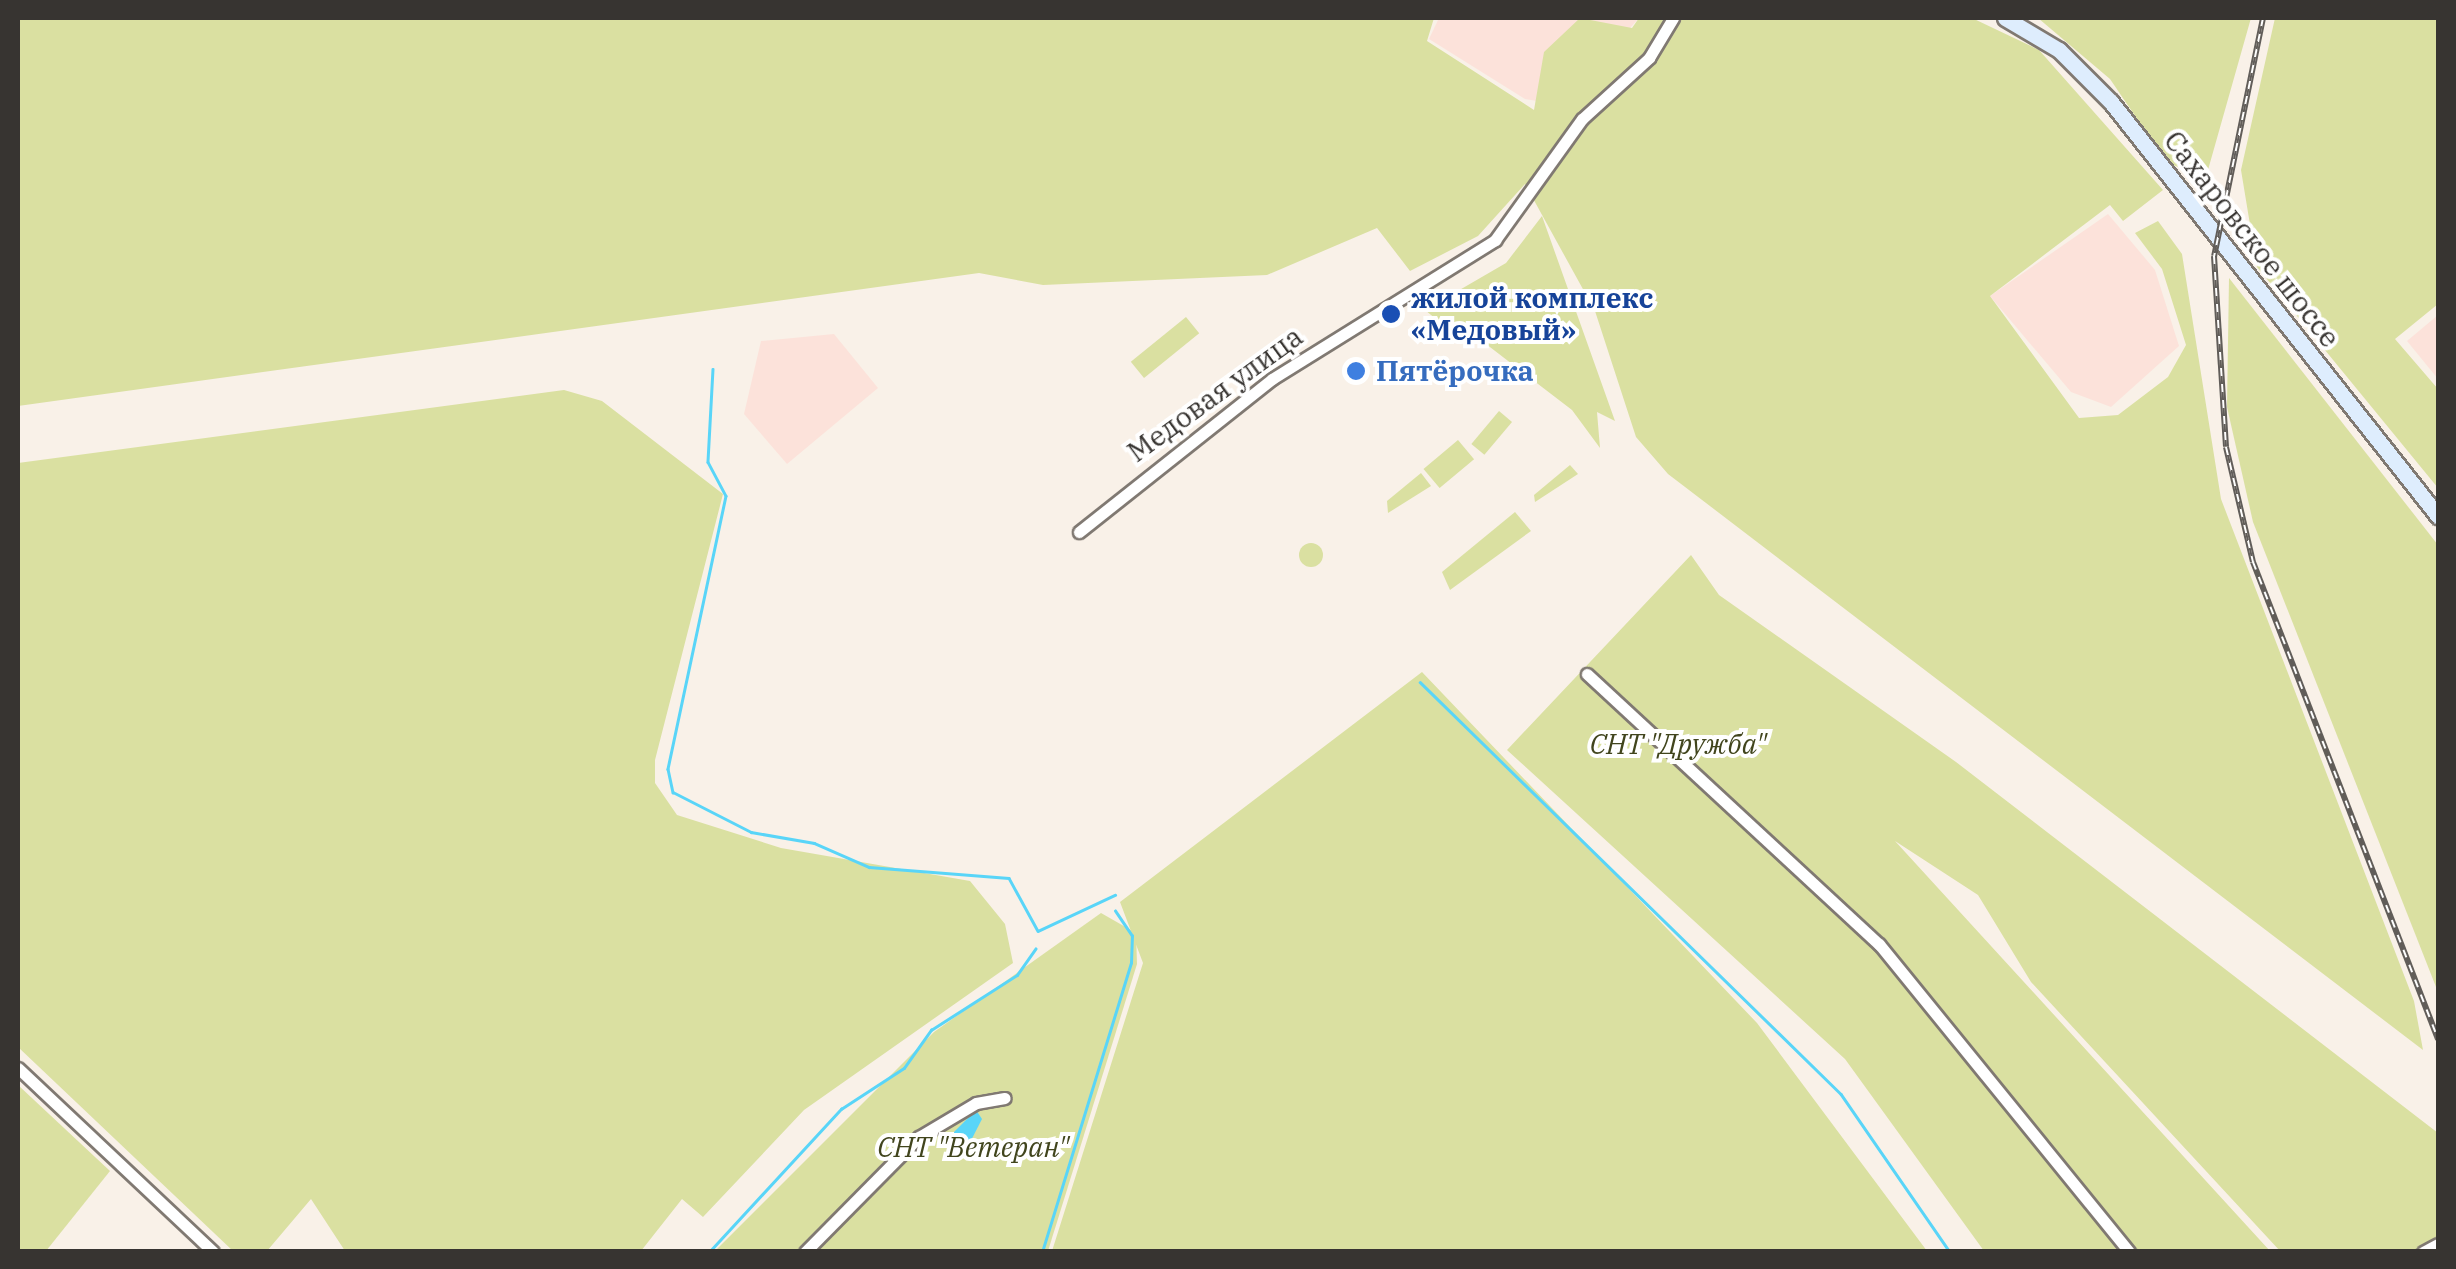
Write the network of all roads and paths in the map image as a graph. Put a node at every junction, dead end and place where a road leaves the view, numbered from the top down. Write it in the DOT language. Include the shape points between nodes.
graph roads {
  1 [pos="1673,18"];
  2 [pos="2005,18"];
  3 [pos="2438,516"];
  4 [pos="1079,532"];
  5 [pos="1587,674"];
  6 [pos="18,1068"];
  7 [pos="1005,1098"];
  8 [pos="2438,1244"];
  9 [pos="213,1252"];
  10 [pos="805,1252"];
  11 [pos="2129,1252"];
  12 [pos="2424,1252"];
  1 -- 4 [label="street, Медовая улица" via="1649,58 1582,119 1512,224 1234,406"];
  2 -- 3 [label="main road, Сахаровское шоссе" via="2059,50 2111,102"];
  5 -- 11 [label="street" via="1869,933"];
  6 -- 9 [label="street"];
  7 -- 10 [label="street" via="976,1103 920,1137"];
  8 -- 12 [label="street"];
}
